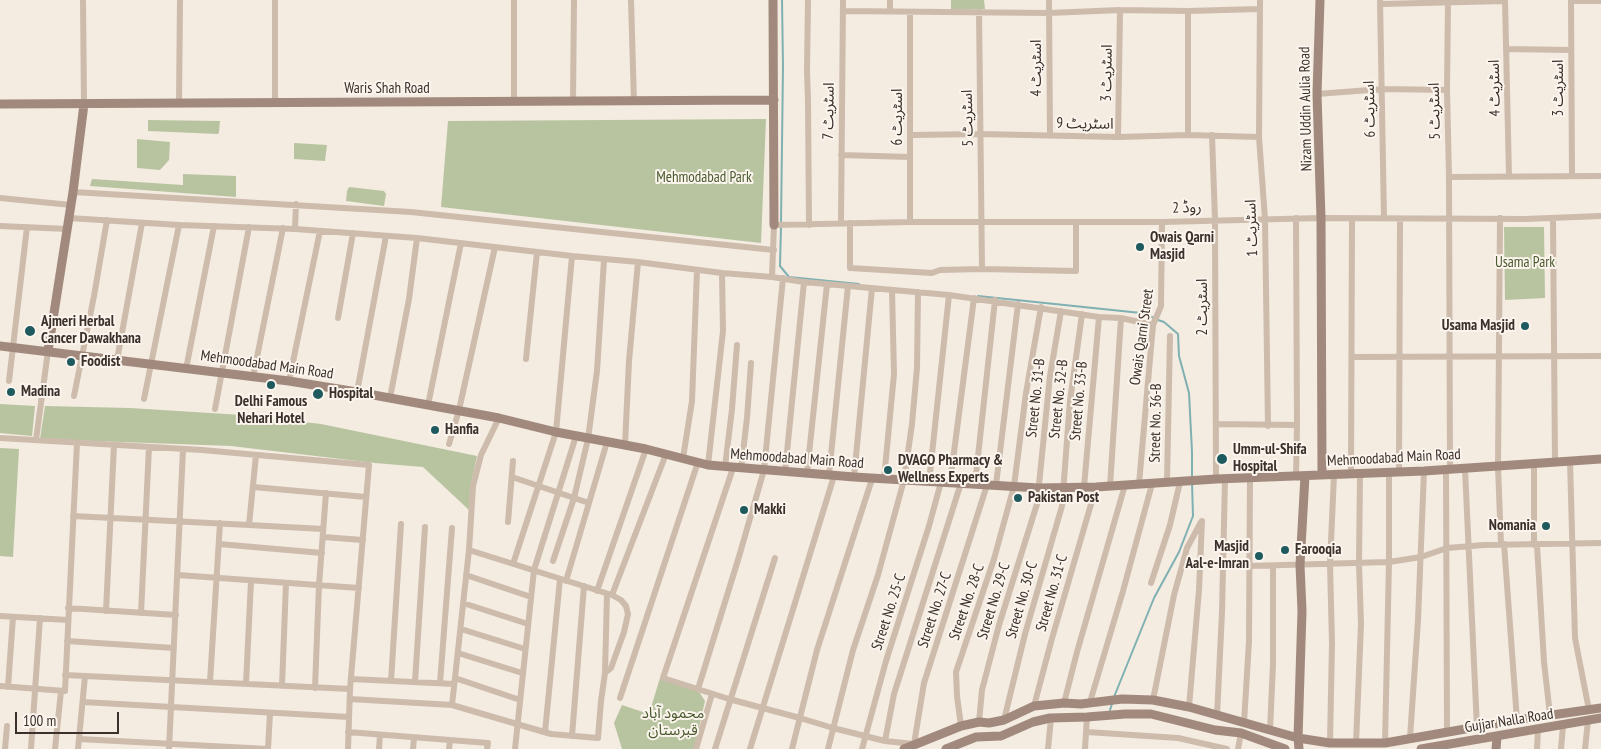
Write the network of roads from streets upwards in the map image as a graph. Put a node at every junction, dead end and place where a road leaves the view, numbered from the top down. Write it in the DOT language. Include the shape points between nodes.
graph roads {
  1 [pos="83,0"];
  2 [pos="180,0"];
  3 [pos="275,0"];
  4 [pos="514,0"];
  5 [pos="574,0"];
  6 [pos="631,0"];
  7 [pos="773,0"];
  8 [pos="808,0"];
  9 [pos="843,0"];
  10 [pos="890,0"];
  11 [pos="1049,0"];
  12 [pos="1260,0"];
  13 [pos="1320,0"];
  14 [pos="1571,0"];
  15 [pos="1505,1"];
  16 [pos="1601,1"];
  17 [pos="1380,2"];
  18 [pos="1448,2"];
  19 [pos="1260,9"];
  20 [pos="1120,10"];
  21 [pos="843,11"];
  22 [pos="890,11"];
  23 [pos="1188,11"];
  24 [pos="910,12"];
  25 [pos="980,12"];
  26 [pos="1049,12"];
  27 [pos="1506,49"];
  28 [pos="1571,50"];
  29 [pos="1383,89"];
  30 [pos="1446,90"];
  31 [pos="1317,94"];
  32 [pos="774,100"];
  33 [pos="514,102"];
  34 [pos="573,102"];
  35 [pos="634,102"];
  36 [pos="179,103"];
  37 [pos="274,103"];
  38 [pos="0,104"];
  39 [pos="84,104"];
  40 [pos="981,134"];
  41 [pos="911,135"];
  42 [pos="1188,135"];
  43 [pos="1212,135"];
  44 [pos="1050,136"];
  45 [pos="1118,137"];
  46 [pos="1259,137"];
  47 [pos="841,155"];
  48 [pos="910,157"];
  49 [pos="1509,176"];
  50 [pos="1572,176"];
  51 [pos="1601,176"];
  52 [pos="1449,177"];
  53 [pos="73,192"];
  54 [pos="0,198"];
  55 [pos="296,204"];
  56 [pos="71,205"];
  57 [pos="1601,216"];
  58 [pos="69,218"];
  59 [pos="1296,218"];
  60 [pos="1321,218"];
  61 [pos="1384,218"];
  62 [pos="1400,218"];
  63 [pos="1500,218"];
  64 [pos="1553,218"];
  65 [pos="1265,219"];
  66 [pos="1352,219"];
  67 [pos="1449,219"];
  68 [pos="107,220"];
  69 [pos="1215,220"];
  70 [pos="910,222"];
  71 [pos="983,222"];
  72 [pos="1076,222"];
  73 [pos="1162,222"];
  74 [pos="142,223"];
  75 [pos="841,223"];
  76 [pos="850,224"];
  77 [pos="179,225"];
  78 [pos="777,225"];
  79 [pos="807,225"];
  80 [pos="0,226"];
  81 [pos="214,226"];
  82 [pos="27,227"];
  83 [pos="249,227"];
  84 [pos="283,228"];
  85 [pos="295,228"];
  86 [pos="68,230"];
  87 [pos="320,231"];
  88 [pos="353,233"];
  89 [pos="386,236"];
  90 [pos="417,238"];
  91 [pos="460,243"];
  92 [pos="495,247"];
  93 [pos="774,250"];
  94 [pos="537,252"];
  95 [pos="572,256"];
  96 [pos="604,260"];
  97 [pos="638,262"];
  98 [pos="982,269"];
  99 [pos="697,270"];
  100 [pos="722,273"];
  101 [pos="772,277"];
  102 [pos="783,278"];
  103 [pos="804,282"];
  104 [pos="826,284"];
  105 [pos="848,286"];
  106 [pos="872,288"];
  107 [pos="892,290"];
  108 [pos="918,292"];
  109 [pos="949,294"];
  110 [pos="974,298"];
  111 [pos="994,300"];
  112 [pos="1018,304"];
  113 [pos="1041,307"];
  114 [pos="1061,311"];
  115 [pos="1082,314"];
  116 [pos="1099,317"];
  117 [pos="338,318"];
  118 [pos="1121,318"];
  119 [pos="1154,322"];
  120 [pos="1170,336"];
  121 [pos="737,345"];
  122 [pos="0,346"];
  123 [pos="13,348"];
  124 [pos="48,352"];
  125 [pos="82,355"];
  126 [pos="1499,356"];
  127 [pos="1601,356"];
  128 [pos="1352,357"];
  129 [pos="1451,357"];
  130 [pos="1554,357"];
  131 [pos="1400,358"];
  132 [pos="526,359"];
  133 [pos="117,360"];
  134 [pos="751,363"];
  135 [pos="151,364"];
  136 [pos="186,368"];
  137 [pos="222,373"];
  138 [pos="253,377"];
  139 [pos="289,381"];
  140 [pos="9,382"];
  141 [pos="357,392"];
  142 [pos="74,396"];
  143 [pos="390,398"];
  144 [pos="144,399"];
  145 [pos="428,405"];
  146 [pos="215,409"];
  147 [pos="459,410"];
  148 [pos="499,418"];
  149 [pos="1217,424"];
  150 [pos="1297,425"];
  151 [pos="1268,426"];
  152 [pos="556,432"];
  153 [pos="576,436"];
  154 [pos="0,438"];
  155 [pos="588,438"];
  156 [pos="36,440"];
  157 [pos="607,442"];
  158 [pos="77,443"];
  159 [pos="450,444"];
  160 [pos="114,445"];
  161 [pos="625,445"];
  162 [pos="149,447"];
  163 [pos="184,449"];
  164 [pos="646,449"];
  165 [pos="666,454"];
  166 [pos="256,455"];
  167 [pos="683,458"];
  168 [pos="1601,459"];
  169 [pos="513,461"];
  170 [pos="1570,461"];
  171 [pos="698,462"];
  172 [pos="1555,462"];
  173 [pos="1534,464"];
  174 [pos="708,465"];
  175 [pos="1498,466"];
  176 [pos="733,468"];
  177 [pos="1465,469"];
  178 [pos="764,470"];
  179 [pos="1448,470"];
  180 [pos="1424,471"];
  181 [pos="784,472"];
  182 [pos="1399,472"];
  183 [pos="807,473"];
  184 [pos="1389,473"];
  185 [pos="1355,474"];
  186 [pos="1322,475"];
  187 [pos="1334,475"];
  188 [pos="831,476"];
  189 [pos="1300,476"];
  190 [pos="512,477"];
  191 [pos="854,477"];
  192 [pos="1250,477"];
  193 [pos="872,478"];
  194 [pos="884,479"];
  195 [pos="1217,479"];
  196 [pos="904,480"];
  197 [pos="1182,481"];
  198 [pos="929,482"];
  199 [pos="1167,482"];
  200 [pos="945,483"];
  201 [pos="960,484"];
  202 [pos="974,484"];
  203 [pos="1139,484"];
  204 [pos="1152,484"];
  205 [pos="992,485"];
  206 [pos="1125,485"];
  207 [pos="538,486"];
  208 [pos="1014,486"];
  209 [pos="1110,486"];
  210 [pos="253,487"];
  211 [pos="1084,487"];
  212 [pos="1096,487"];
  213 [pos="1040,488"];
  214 [pos="1064,488"];
  215 [pos="558,492"];
  216 [pos="326,493"];
  217 [pos="366,497"];
  218 [pos="574,498"];
  219 [pos="589,503"];
  220 [pos="73,516"];
  221 [pos="111,518"];
  222 [pos="145,520"];
  223 [pos="180,521"];
  224 [pos="508,522"];
  225 [pos="220,523"];
  226 [pos="401,524"];
  227 [pos="249,525"];
  228 [pos="426,527"];
  229 [pos="452,528"];
  230 [pos="324,529"];
  231 [pos="323,537"];
  232 [pos="363,540"];
  233 [pos="1601,543"];
  234 [pos="219,544"];
  235 [pos="1502,544"];
  236 [pos="1572,544"];
  237 [pos="1536,545"];
  238 [pos="1468,547"];
  239 [pos="1447,548"];
  240 [pos="469,550"];
  241 [pos="322,553"];
  242 [pos="1421,557"];
  243 [pos="775,558"];
  244 [pos="553,561"];
  245 [pos="1389,562"];
  246 [pos="1359,563"];
  247 [pos="514,564"];
  248 [pos="1330,564"];
  249 [pos="1300,565"];
  250 [pos="1249,566"];
  251 [pos="1273,566"];
  252 [pos="534,570"];
  253 [pos="178,575"];
  254 [pos="466,575"];
  255 [pos="217,578"];
  256 [pos="251,580"];
  257 [pos="563,580"];
  258 [pos="286,583"];
  259 [pos="1152,583"];
  260 [pos="319,586"];
  261 [pos="584,586"];
  262 [pos="358,588"];
  263 [pos="597,591"];
  264 [pos="609,595"];
  265 [pos="531,597"];
  266 [pos="463,603"];
  267 [pos="68,608"];
  268 [pos="106,611"];
  269 [pos="141,613"];
  270 [pos="176,615"];
  271 [pos="0,616"];
  272 [pos="13,616"];
  273 [pos="40,618"];
  274 [pos="68,620"];
  275 [pos="528,624"];
  276 [pos="461,628"];
  277 [pos="66,641"];
  278 [pos="174,648"];
  279 [pos="525,649"];
  280 [pos="458,653"];
  281 [pos="522,673"];
  282 [pos="605,673"];
  283 [pos="65,675"];
  284 [pos="85,676"];
  285 [pos="351,679"];
  286 [pos="173,681"];
  287 [pos="391,681"];
  288 [pos="455,681"];
  289 [pos="210,682"];
  290 [pos="416,682"];
  291 [pos="440,683"];
  292 [pos="246,684"];
  293 [pos="0,686"];
  294 [pos="282,686"];
  295 [pos="8,687"];
  296 [pos="315,688"];
  297 [pos="35,689"];
  298 [pos="698,689"];
  299 [pos="350,690"];
  300 [pos="60,691"];
  301 [pos="712,694"];
  302 [pos="620,698"];
  303 [pos="350,699"];
  304 [pos="520,700"];
  305 [pos="729,700"];
  306 [pos="1153,700"];
  307 [pos="83,702"];
  308 [pos="1090,702"];
  309 [pos="1064,703"];
  310 [pos="452,705"];
  311 [pos="1034,706"];
  312 [pos="1189,707"];
  313 [pos="171,708"];
  314 [pos="762,708"];
  315 [pos="1601,708"];
  316 [pos="1588,710"];
  317 [pos="270,713"];
  318 [pos="1550,715"];
  319 [pos="1217,716"];
  320 [pos="1087,717"];
  321 [pos="349,718"];
  322 [pos="800,718"];
  323 [pos="1051,718"];
  324 [pos="1601,718"];
  325 [pos="1004,720"];
  326 [pos="1517,720"];
  327 [pos="979,722"];
  328 [pos="1588,722"];
  329 [pos="1244,723"];
  330 [pos="517,724"];
  331 [pos="7,726"];
  332 [pos="961,726"];
  333 [pos="1563,726"];
  334 [pos="833,728"];
  335 [pos="1477,728"];
  336 [pos="1538,729"];
  337 [pos="1270,730"];
  338 [pos="348,732"];
  339 [pos="545,732"];
  340 [pos="1087,732"];
  341 [pos="1241,733"];
  342 [pos="1447,733"];
  343 [pos="380,735"];
  344 [pos="572,736"];
  345 [pos="865,736"];
  346 [pos="976,737"];
  347 [pos="1497,737"];
  348 [pos="414,738"];
  349 [pos="1410,738"];
  350 [pos="79,739"];
  351 [pos="450,740"];
  352 [pos="885,741"];
  353 [pos="1299,743"];
  354 [pos="1330,743"];
  355 [pos="1356,743"];
  356 [pos="1385,743"];
  357 [pos="914,744"];
  358 [pos="1467,745"];
  359 [pos="169,746"];
  360 [pos="1435,748"];
  361 [pos="5,749"];
  362 [pos="31,749"];
  363 [pos="55,749"];
  364 [pos="78,749"];
  365 [pos="268,749"];
  366 [pos="348,749"];
  367 [pos="379,749"];
  368 [pos="413,749"];
  369 [pos="449,749"];
  370 [pos="487,749"];
  371 [pos="515,749"];
  372 [pos="696,749"];
  373 [pos="715,749"];
  374 [pos="750,749"];
  375 [pos="792,749"];
  376 [pos="828,749"];
  377 [pos="862,749"];
  378 [pos="904,749"];
  379 [pos="946,749"];
  380 [pos="965,749"];
  381 [pos="1048,749"];
  382 [pos="1085,749"];
  383 [pos="1227,749"];
  384 [pos="1238,749"];
  385 [pos="1285,749"];
  386 [pos="1421,749"];
  387 [pos="1496,749"];
  388 [pos="1537,749"];
  389 [pos="1561,749"];
  390 [pos="1585,749"];
  1 -- 39 [label="street"];
  2 -- 36 [label="street"];
  3 -- 37 [label="street"];
  4 -- 33 [label="street"];
  5 -- 34 [label="street"];
  6 -- 35 [label="street"];
  7 -- 32 [label="street"];
  8 -- 79 [label="street"];
  9 -- 21 [label="street, اسٹریٹ 7"];
  10 -- 22 [label="street"];
  11 -- 26 [label="street, اسٹریٹ 4"];
  12 -- 19 [label="street, اسٹریٹ 1"];
  13 -- 31 [label="street, Nizam Uddin Aulia Road"];
  14 -- 16 [label="street"];
  14 -- 28 [label="street, اسٹریٹ 3"];
  15 -- 18 [label="street"];
  15 -- 27 [label="street, اسٹریٹ 4"];
  17 -- 18 [label="street"];
  17 -- 29 [label="street, اسٹریٹ 6"];
  18 -- 30 [label="street, اسٹریٹ 5"];
  19 -- 23 [label="street"];
  19 -- 46 [label="street, اسٹریٹ 1"];
  20 -- 23 [label="street"];
  20 -- 26 [label="street"];
  20 -- 45 [label="street, اسٹریٹ 3"];
  21 -- 22 [label="street"];
  21 -- 47 [label="street, اسٹریٹ 7"];
  22 -- 24 [label="street"];
  23 -- 42 [label="street"];
  24 -- 25 [label="street"];
  24 -- 41 [label="street, اسٹریٹ 6"];
  25 -- 26 [label="street"];
  25 -- 40 [label="street, اسٹریٹ 5"];
  26 -- 44 [label="street, اسٹریٹ 4"];
  27 -- 28 [label="street"];
  27 -- 49 [label="street, اسٹریٹ 4"];
  28 -- 50 [label="street, اسٹریٹ 3"];
  29 -- 30 [label="street"];
  29 -- 31 [label="street"];
  29 -- 61 [label="street, اسٹریٹ 6"];
  30 -- 52 [label="street, اسٹریٹ 5"];
  31 -- 60 [label="street, Nizam Uddin Aulia Road"];
  32 -- 35 [label="street, Waris Shah Road"];
  32 -- 78 [label="street"];
  33 -- 34 [label="street, Waris Shah Road"];
  33 -- 37 [label="street, Waris Shah Road"];
  34 -- 35 [label="street, Waris Shah Road"];
  36 -- 37 [label="street, Waris Shah Road"];
  36 -- 39 [label="street, Waris Shah Road"];
  38 -- 39 [label="street, Waris Shah Road"];
  39 -- 53 [label="street"];
  40 -- 41 [label="street, اسٹریٹ 9"];
  40 -- 44 [label="street, اسٹریٹ 9"];
  40 -- 71 [label="street, اسٹریٹ 5"];
  41 -- 48 [label="street, اسٹریٹ 6"];
  42 -- 43 [label="street, اسٹریٹ 9"];
  42 -- 45 [label="street, اسٹریٹ 9"];
  43 -- 46 [label="street, اسٹریٹ 9"];
  43 -- 69 [label="street, اسٹریٹ 2"];
  44 -- 45 [label="street, اسٹریٹ 9"];
  46 -- 65 [label="street, اسٹریٹ 1"];
  47 -- 48 [label="street"];
  47 -- 75 [label="street, اسٹریٹ 7"];
  48 -- 70 [label="street, اسٹریٹ 6"];
  49 -- 50 [label="street"];
  49 -- 52 [label="street"];
  50 -- 51 [label="street"];
  52 -- 67 [label="street, اسٹریٹ 5"];
  53 -- 55 [label="street"];
  53 -- 56 [label="street"];
  54 -- 56 [label="street"];
  55 -- 85 [label="street"];
  55 -- 93 [label="street" via="411,212"];
  56 -- 58 [label="street"];
  57 -- 64 [label="street, روڈ 2"];
  58 -- 68 [label="street"];
  58 -- 86 [label="street"];
  59 -- 60 [label="street, روڈ 2"];
  59 -- 65 [label="street, روڈ 2"];
  59 -- 150 [label="street"];
  60 -- 66 [label="street, روڈ 2"];
  60 -- 186 [label="street, Nizam Uddin Aulia Road"];
  61 -- 62 [label="street, روڈ 2"];
  61 -- 66 [label="street, روڈ 2"];
  62 -- 67 [label="street, روڈ 2"];
  62 -- 131 [label="street"];
  63 -- 64 [label="street, روڈ 2"];
  63 -- 67 [label="street, روڈ 2"];
  63 -- 126 [label="street"];
  64 -- 130 [label="street"];
  65 -- 69 [label="street, روڈ 2"];
  65 -- 151 [label="street, اسٹریٹ 1"];
  66 -- 128 [label="street"];
  67 -- 129 [label="street, اسٹریٹ 5"];
  68 -- 74 [label="street"];
  68 -- 125 [label="street"];
  69 -- 73 [label="street, روڈ 2"];
  69 -- 149 [label="street, اسٹریٹ 2"];
  70 -- 71 [label="street, روڈ 2"];
  70 -- 76 [label="street, روڈ 2"];
  71 -- 72 [label="street, روڈ 2"];
  71 -- 98 [label="street, اسٹریٹ 5"];
  72 -- 73 [label="street, روڈ 2"];
  72 -- 98 [label="street" via="1076,271"];
  73 -- 119 [label="street, Owais Qarni Street" via="1161,306"];
  74 -- 77 [label="street"];
  74 -- 133 [label="street"];
  75 -- 76 [label="street, روڈ 2"];
  75 -- 79 [label="street, روڈ 2"];
  76 -- 98 [label="street" via="850,268 932,273"];
  77 -- 81 [label="street"];
  77 -- 135 [label="street"];
  78 -- 79 [label="street, روڈ 2"];
  78 -- 93 [label="street"];
  80 -- 82 [label="street"];
  81 -- 83 [label="street"];
  81 -- 136 [label="street"];
  82 -- 86 [label="street"];
  82 -- 123 [label="street"];
  83 -- 84 [label="street"];
  83 -- 137 [label="street"];
  84 -- 85 [label="street"];
  84 -- 138 [label="street"];
  85 -- 87 [label="street"];
  86 -- 124 [label="street"];
  87 -- 88 [label="street"];
  87 -- 139 [label="street"];
  88 -- 89 [label="street"];
  88 -- 117 [label="street"];
  89 -- 90 [label="street"];
  89 -- 141 [label="street"];
  90 -- 91 [label="street"];
  90 -- 143 [label="street"];
  91 -- 92 [label="street"];
  91 -- 145 [label="street"];
  92 -- 94 [label="street"];
  92 -- 147 [label="street"];
  93 -- 101 [label="street"];
  94 -- 95 [label="street"];
  94 -- 132 [label="street"];
  95 -- 96 [label="street"];
  95 -- 152 [label="street"];
  96 -- 97 [label="street"];
  96 -- 155 [label="street" via="597,371"];
  97 -- 99 [label="street"];
  97 -- 161 [label="street"];
  99 -- 100 [label="street"];
  99 -- 167 [label="street" via="692,402"];
  100 -- 101 [label="street"];
  100 -- 174 [label="street" via="723,331"];
  101 -- 102 [label="street"];
  102 -- 103 [label="street"];
  102 -- 178 [label="street"];
  103 -- 104 [label="street"];
  103 -- 181 [label="street"];
  104 -- 105 [label="street"];
  104 -- 183 [label="street"];
  105 -- 106 [label="street"];
  105 -- 188 [label="street"];
  106 -- 107 [label="street"];
  106 -- 191 [label="street"];
  107 -- 108 [label="street"];
  107 -- 194 [label="street" via="894,374"];
  108 -- 109 [label="street"];
  108 -- 196 [label="street" via="912,424"];
  109 -- 110 [label="street"];
  109 -- 198 [label="street"];
  110 -- 111 [label="street"];
  110 -- 200 [label="street, Street No. 25-C"];
  111 -- 112 [label="street"];
  111 -- 202 [label="street"];
  112 -- 113 [label="street"];
  112 -- 205 [label="street, Street No. 27-C"];
  113 -- 114 [label="street"];
  113 -- 208 [label="street, Street No. 28-C"];
  114 -- 115 [label="street"];
  114 -- 213 [label="street, Street No. 31-B" via="1050,376"];
  115 -- 116 [label="street"];
  115 -- 214 [label="street, Street No. 32-B" via="1070,401"];
  116 -- 118 [label="street"];
  116 -- 211 [label="street, Street No. 33-B"];
  118 -- 119 [label="street"];
  118 -- 209 [label="street"];
  119 -- 203 [label="street, Owais Qarni Street"];
  120 -- 199 [label="street, Street No. 36-B"];
  121 -- 176 [label="street" via="732,409"];
  122 -- 123 [label="street, Mehmoodabad Main Road"];
  123 -- 124 [label="street, Mehmoodabad Main Road"];
  123 -- 140 [label="street"];
  124 -- 125 [label="street, Mehmoodabad Main Road"];
  124 -- 156 [label="street"];
  125 -- 133 [label="street, Mehmoodabad Main Road"];
  125 -- 142 [label="street"];
  126 -- 129 [label="street"];
  126 -- 130 [label="street"];
  126 -- 175 [label="street"];
  127 -- 130 [label="street"];
  128 -- 131 [label="street"];
  128 -- 185 [label="street"];
  129 -- 131 [label="street"];
  129 -- 179 [label="street, اسٹریٹ 5"];
  130 -- 172 [label="street"];
  131 -- 182 [label="street"];
  133 -- 135 [label="street, Mehmoodabad Main Road"];
  134 -- 176 [label="street" via="747,418"];
  135 -- 136 [label="street, Mehmoodabad Main Road"];
  135 -- 144 [label="street"];
  136 -- 137 [label="street, Mehmoodabad Main Road"];
  137 -- 138 [label="street, Mehmoodabad Main Road"];
  137 -- 146 [label="street"];
  138 -- 139 [label="street, Mehmoodabad Main Road"];
  139 -- 141 [label="street, Mehmoodabad Main Road"];
  141 -- 143 [label="street, Mehmoodabad Main Road"];
  143 -- 145 [label="street, Mehmoodabad Main Road"];
  145 -- 147 [label="street, Mehmoodabad Main Road"];
  147 -- 148 [label="street, Mehmoodabad Main Road"];
  147 -- 159 [label="street"];
  148 -- 152 [label="street, Mehmoodabad Main Road"];
  148 -- 240 [label="street" via="480,455 473,486"];
  149 -- 151 [label="street"];
  149 -- 195 [label="street, اسٹریٹ 2"];
  150 -- 151 [label="street"];
  150 -- 189 [label="street"];
  152 -- 153 [label="street, Mehmoodabad Main Road"];
  152 -- 207 [label="street"];
  153 -- 155 [label="street, Mehmoodabad Main Road"];
  153 -- 215 [label="street"];
  154 -- 156 [label="street"];
  155 -- 157 [label="street, Mehmoodabad Main Road"];
  155 -- 218 [label="street"];
  156 -- 158 [label="street"];
  157 -- 161 [label="street, Mehmoodabad Main Road"];
  157 -- 219 [label="street"];
  158 -- 160 [label="street"];
  158 -- 220 [label="street"];
  160 -- 162 [label="street"];
  160 -- 221 [label="street"];
  161 -- 164 [label="street, Mehmoodabad Main Road"];
  162 -- 163 [label="street"];
  162 -- 222 [label="street"];
  163 -- 166 [label="street"];
  163 -- 223 [label="street"];
  164 -- 165 [label="street, Mehmoodabad Main Road"];
  164 -- 263 [label="street"];
  165 -- 167 [label="street, Mehmoodabad Main Road"];
  165 -- 264 [label="street"];
  166 -- 210 [label="street"];
  166 -- 217 [label="street" via="369,464"];
  167 -- 171 [label="street, Mehmoodabad Main Road"];
  168 -- 170 [label="street, Mehmoodabad Main Road"];
  169 -- 190 [label="street"];
  170 -- 172 [label="street, Mehmoodabad Main Road"];
  170 -- 236 [label="street"];
  171 -- 174 [label="street, Mehmoodabad Main Road"];
  171 -- 302 [label="street"];
  172 -- 173 [label="street, Mehmoodabad Main Road"];
  173 -- 175 [label="street, Mehmoodabad Main Road"];
  173 -- 237 [label="street"];
  174 -- 176 [label="street, Mehmoodabad Main Road"];
  175 -- 177 [label="street, Mehmoodabad Main Road"];
  175 -- 235 [label="street"];
  176 -- 178 [label="street, Mehmoodabad Main Road"];
  176 -- 298 [label="street" via="663,678"];
  177 -- 179 [label="street, Mehmoodabad Main Road"];
  177 -- 238 [label="street"];
  178 -- 181 [label="street, Mehmoodabad Main Road"];
  178 -- 298 [label="street"];
  179 -- 180 [label="street, Mehmoodabad Main Road"];
  179 -- 239 [label="street, اسٹریٹ 5"];
  180 -- 182 [label="street, Mehmoodabad Main Road"];
  180 -- 242 [label="street"];
  181 -- 183 [label="street, Mehmoodabad Main Road"];
  182 -- 184 [label="street, Mehmoodabad Main Road"];
  183 -- 188 [label="street, Mehmoodabad Main Road"];
  184 -- 185 [label="street, Mehmoodabad Main Road"];
  184 -- 245 [label="street"];
  185 -- 187 [label="street, Mehmoodabad Main Road"];
  185 -- 246 [label="street"];
  186 -- 187 [label="street, Mehmoodabad Main Road"];
  186 -- 189 [label="street, Mehmoodabad Main Road"];
  187 -- 248 [label="street"];
  188 -- 191 [label="street, Mehmoodabad Main Road"];
  188 -- 314 [label="street"];
  189 -- 192 [label="street, Mehmoodabad Main Road"];
  189 -- 249 [label="street"];
  190 -- 207 [label="street"];
  190 -- 224 [label="street"];
  191 -- 193 [label="street, Mehmoodabad Main Road"];
  192 -- 195 [label="street, Mehmoodabad Main Road"];
  192 -- 250 [label="street"];
  193 -- 194 [label="street, Mehmoodabad Main Road"];
  193 -- 322 [label="street" via="817,650"];
  194 -- 196 [label="street, Mehmoodabad Main Road"];
  195 -- 197 [label="street, Mehmoodabad Main Road"];
  195 -- 319 [label="street, اسٹریٹ 2" via="1222,612"];
  196 -- 198 [label="street, Mehmoodabad Main Road"];
  196 -- 334 [label="street"];
  197 -- 199 [label="street, Mehmoodabad Main Road"];
  197 -- 259 [label="street"];
  198 -- 200 [label="street, Mehmoodabad Main Road"];
  199 -- 204 [label="street, Mehmoodabad Main Road"];
  200 -- 201 [label="street, Mehmoodabad Main Road"];
  200 -- 345 [label="street, Street No. 25-C" via="886,661"];
  201 -- 202 [label="street, Mehmoodabad Main Road"];
  201 -- 352 [label="street" via="894,694"];
  202 -- 205 [label="street, Mehmoodabad Main Road"];
  203 -- 204 [label="street, Mehmoodabad Main Road"];
  203 -- 206 [label="street, Mehmoodabad Main Road"];
  204 -- 308 [label="street"];
  205 -- 208 [label="street, Mehmoodabad Main Road"];
  205 -- 357 [label="street, Street No. 27-C" via="924,683"];
  206 -- 209 [label="street, Mehmoodabad Main Road"];
  206 -- 309 [label="street"];
  207 -- 215 [label="street"];
  207 -- 247 [label="street"];
  208 -- 213 [label="street, Mehmoodabad Main Road"];
  208 -- 332 [label="street, Street No. 28-C" via="994,559 956,672"];
  209 -- 212 [label="street, Mehmoodabad Main Road"];
  210 -- 216 [label="street"];
  210 -- 227 [label="street"];
  211 -- 212 [label="street, Mehmoodabad Main Road"];
  211 -- 214 [label="street, Mehmoodabad Main Road"];
  212 -- 311 [label="street, Street No. 31-C"];
  213 -- 214 [label="street, Mehmoodabad Main Road"];
  213 -- 327 [label="street, Street No. 29-C" via="982,690"];
  214 -- 325 [label="street, Street No. 30-C" via="1062,506"];
  215 -- 218 [label="street"];
  215 -- 252 [label="street"];
  216 -- 217 [label="street"];
  216 -- 230 [label="street"];
  217 -- 232 [label="street"];
  218 -- 219 [label="street"];
  218 -- 244 [label="street"];
  219 -- 257 [label="street"];
  220 -- 221 [label="street"];
  220 -- 267 [label="street"];
  221 -- 222 [label="street"];
  221 -- 268 [label="street"];
  222 -- 223 [label="street"];
  222 -- 269 [label="street"];
  223 -- 225 [label="street"];
  223 -- 253 [label="street"];
  225 -- 227 [label="street"];
  225 -- 234 [label="street"];
  226 -- 287 [label="street"];
  227 -- 230 [label="street"];
  228 -- 290 [label="street"];
  229 -- 291 [label="street"];
  230 -- 231 [label="street"];
  231 -- 232 [label="street"];
  231 -- 241 [label="street"];
  232 -- 262 [label="street"];
  233 -- 236 [label="street"];
  234 -- 241 [label="street"];
  234 -- 255 [label="street"];
  235 -- 237 [label="street"];
  235 -- 238 [label="street"];
  235 -- 326 [label="street"];
  236 -- 237 [label="street"];
  236 -- 316 [label="street" via="1575,638"];
  237 -- 318 [label="street"];
  238 -- 239 [label="street"];
  238 -- 335 [label="street"];
  239 -- 242 [label="street"];
  239 -- 342 [label="street, اسٹریٹ 5"];
  240 -- 247 [label="street"];
  240 -- 254 [label="street"];
  241 -- 260 [label="street"];
  242 -- 245 [label="street"];
  242 -- 349 [label="street"];
  243 -- 305 [label="street"];
  245 -- 246 [label="street"];
  245 -- 356 [label="street"];
  246 -- 248 [label="street"];
  246 -- 355 [label="street" via="1361,632"];
  247 -- 252 [label="street"];
  248 -- 249 [label="street"];
  248 -- 354 [label="street"];
  249 -- 251 [label="street"];
  249 -- 353 [label="street"];
  250 -- 251 [label="street"];
  250 -- 329 [label="street"];
  251 -- 337 [label="street"];
  252 -- 257 [label="street"];
  252 -- 265 [label="street"];
  253 -- 255 [label="street"];
  253 -- 270 [label="street"];
  254 -- 265 [label="street"];
  254 -- 266 [label="street"];
  255 -- 256 [label="street"];
  255 -- 289 [label="street"];
  256 -- 258 [label="street"];
  256 -- 292 [label="street"];
  257 -- 261 [label="street"];
  257 -- 339 [label="street"];
  258 -- 260 [label="street"];
  258 -- 294 [label="street"];
  260 -- 262 [label="street"];
  260 -- 296 [label="street"];
  261 -- 263 [label="street"];
  261 -- 344 [label="street"];
  262 -- 285 [label="street"];
  263 -- 264 [label="street"];
  264 -- 282 [label="street"];
  264 -- 282 [label="street" via="621,600 628,614 614,661"];
  265 -- 275 [label="street"];
  266 -- 275 [label="street"];
  266 -- 276 [label="street"];
  267 -- 268 [label="street"];
  267 -- 274 [label="street"];
  268 -- 269 [label="street"];
  269 -- 270 [label="street"];
  270 -- 278 [label="street"];
  271 -- 272 [label="street"];
  272 -- 273 [label="street"];
  272 -- 295 [label="street"];
  273 -- 274 [label="street"];
  273 -- 297 [label="street"];
  274 -- 277 [label="street"];
  275 -- 279 [label="street"];
  276 -- 279 [label="street"];
  276 -- 280 [label="street"];
  277 -- 278 [label="street"];
  277 -- 283 [label="street"];
  278 -- 286 [label="street"];
  279 -- 281 [label="street"];
  280 -- 281 [label="street"];
  280 -- 288 [label="street"];
  281 -- 304 [label="street"];
  282 -- 344 [label="street" via="598,738"];
  283 -- 284 [label="street"];
  283 -- 300 [label="street" via="65,691"];
  284 -- 286 [label="street"];
  284 -- 307 [label="street"];
  285 -- 287 [label="street"];
  285 -- 299 [label="street"];
  286 -- 289 [label="street"];
  286 -- 313 [label="street"];
  287 -- 290 [label="street"];
  288 -- 291 [label="street"];
  288 -- 304 [label="street"];
  288 -- 310 [label="street"];
  289 -- 292 [label="street"];
  290 -- 291 [label="street"];
  292 -- 294 [label="street"];
  293 -- 295 [label="street"];
  294 -- 296 [label="street"];
  295 -- 297 [label="street"];
  296 -- 299 [label="street"];
  297 -- 300 [label="street"];
  297 -- 362 [label="street"];
  298 -- 301 [label="street"];
  299 -- 303 [label="street"];
  300 -- 363 [label="street"];
  301 -- 305 [label="street"];
  301 -- 372 [label="street"];
  303 -- 310 [label="street"];
  303 -- 321 [label="street"];
  304 -- 330 [label="street"];
  305 -- 314 [label="street"];
  305 -- 373 [label="street"];
  306 -- 308 [label="street"];
  306 -- 312 [label="street"];
  306 -- 312 [label="street" via="1186,548 1202,521"];
  307 -- 313 [label="street"];
  307 -- 350 [label="street"];
  308 -- 309 [label="street"];
  309 -- 311 [label="street"];
  310 -- 330 [label="street"];
  311 -- 325 [label="street"];
  312 -- 319 [label="street"];
  313 -- 317 [label="street"];
  313 -- 359 [label="street"];
  314 -- 322 [label="street"];
  314 -- 374 [label="street"];
  315 -- 316 [label="street"];
  316 -- 318 [label="street"];
  317 -- 321 [label="street"];
  317 -- 365 [label="street"];
  318 -- 326 [label="street"];
  319 -- 329 [label="street"];
  320 -- 323 [label="street"];
  320 -- 340 [label="street"];
  320 -- 341 [label="street" via="1151,714"];
  321 -- 338 [label="street"];
  322 -- 334 [label="street"];
  322 -- 375 [label="street"];
  323 -- 346 [label="street" via="1001,736"];
  323 -- 381 [label="street"];
  324 -- 328 [label="street, Gujjar Nalla Road"];
  325 -- 327 [label="street"];
  326 -- 335 [label="street"];
  327 -- 332 [label="street"];
  328 -- 333 [label="street, Gujjar Nalla Road"];
  328 -- 390 [label="street"];
  329 -- 337 [label="street"];
  330 -- 339 [label="street"];
  330 -- 371 [label="street"];
  331 -- 361 [label="street"];
  332 -- 357 [label="street"];
  333 -- 336 [label="street, Gujjar Nalla Road"];
  333 -- 389 [label="street"];
  334 -- 345 [label="street"];
  334 -- 376 [label="street"];
  335 -- 342 [label="street"];
  336 -- 347 [label="street, Gujjar Nalla Road"];
  336 -- 388 [label="street"];
  337 -- 353 [label="street"];
  338 -- 343 [label="street"];
  338 -- 366 [label="street"];
  339 -- 344 [label="street"];
  340 -- 382 [label="street"];
  340 -- 383 [label="street" via="1178,738"];
  341 -- 384 [label="street"];
  341 -- 385 [label="street"];
  342 -- 349 [label="street"];
  343 -- 348 [label="street"];
  343 -- 367 [label="street"];
  345 -- 352 [label="street"];
  345 -- 377 [label="street, Street No. 25-C"];
  346 -- 379 [label="street"];
  346 -- 380 [label="street"];
  347 -- 358 [label="street, Gujjar Nalla Road"];
  347 -- 387 [label="street"];
  348 -- 351 [label="street"];
  348 -- 368 [label="street"];
  349 -- 356 [label="street"];
  350 -- 359 [label="street"];
  350 -- 364 [label="street"];
  351 -- 369 [label="street"];
  351 -- 370 [label="street" via="488,743"];
  352 -- 357 [label="street"];
  353 -- 354 [label="street"];
  354 -- 355 [label="street"];
  355 -- 356 [label="street"];
  357 -- 378 [label="street"];
  358 -- 360 [label="street, Gujjar Nalla Road"];
  359 -- 365 [label="street"];
  360 -- 386 [label="street, Gujjar Nalla Road"];
}
